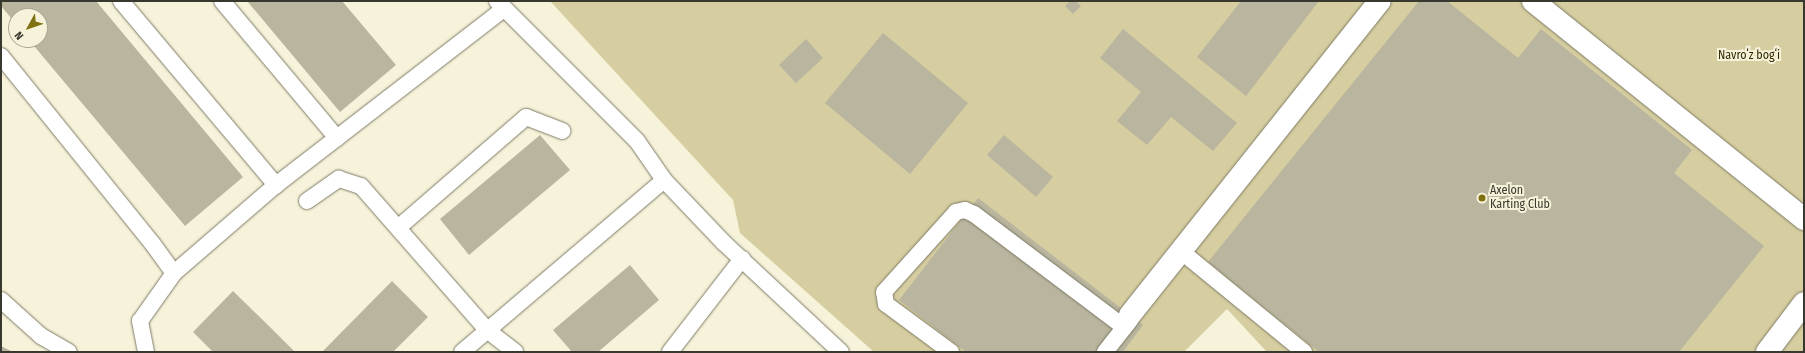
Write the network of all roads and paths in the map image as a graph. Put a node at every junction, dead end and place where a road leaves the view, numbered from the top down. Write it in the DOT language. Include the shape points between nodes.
graph roads {
  1 [pos="121,1"];
  2 [pos="222,1"];
  3 [pos="1380,1"];
  4 [pos="1533,1"];
  5 [pos="500,5"];
  6 [pos="1,56"];
  7 [pos="562,131"];
  8 [pos="337,138"];
  9 [pos="664,180"];
  10 [pos="276,185"];
  11 [pos="307,201"];
  12 [pos="1804,219"];
  13 [pos="399,227"];
  14 [pos="1183,253"];
  15 [pos="742,259"];
  16 [pos="174,273"];
  17 [pos="1,300"];
  18 [pos="1804,303"];
  19 [pos="1127,321"];
  20 [pos="487,330"];
  21 [pos="69,352"];
  22 [pos="146,352"];
  23 [pos="462,352"];
  24 [pos="515,352"];
  25 [pos="670,352"];
  26 [pos="840,352"];
  27 [pos="952,352"];
  28 [pos="1105,352"];
  29 [pos="1304,352"];
  30 [pos="1767,352"];
  1 -- 10 [label="lane"];
  2 -- 8 [label="lane"];
  3 -- 14 [label="street"];
  4 -- 12 [label="street"];
  5 -- 8 [label="lane"];
  5 -- 9 [label="lane" via="637,141"];
  6 -- 16 [label="lane"];
  7 -- 13 [label="lane" via="526,117"];
  8 -- 10 [label="lane"];
  9 -- 15 [label="lane"];
  9 -- 20 [label="lane"];
  10 -- 16 [label="lane"];
  11 -- 13 [label="lane" via="339,179 361,186"];
  13 -- 20 [label="lane"];
  14 -- 19 [label="street"];
  14 -- 29 [label="lane"];
  15 -- 25 [label="lane"];
  15 -- 26 [label="lane"];
  16 -- 22 [label="lane" via="140,321"];
  17 -- 21 [label="lane" via="41,336"];
  18 -- 30 [label="street"];
  19 -- 27 [label="lane" via="965,210 956,212 884,292 886,304"];
  19 -- 28 [label="lane"];
  20 -- 23 [label="lane"];
  20 -- 24 [label="lane"];
}
